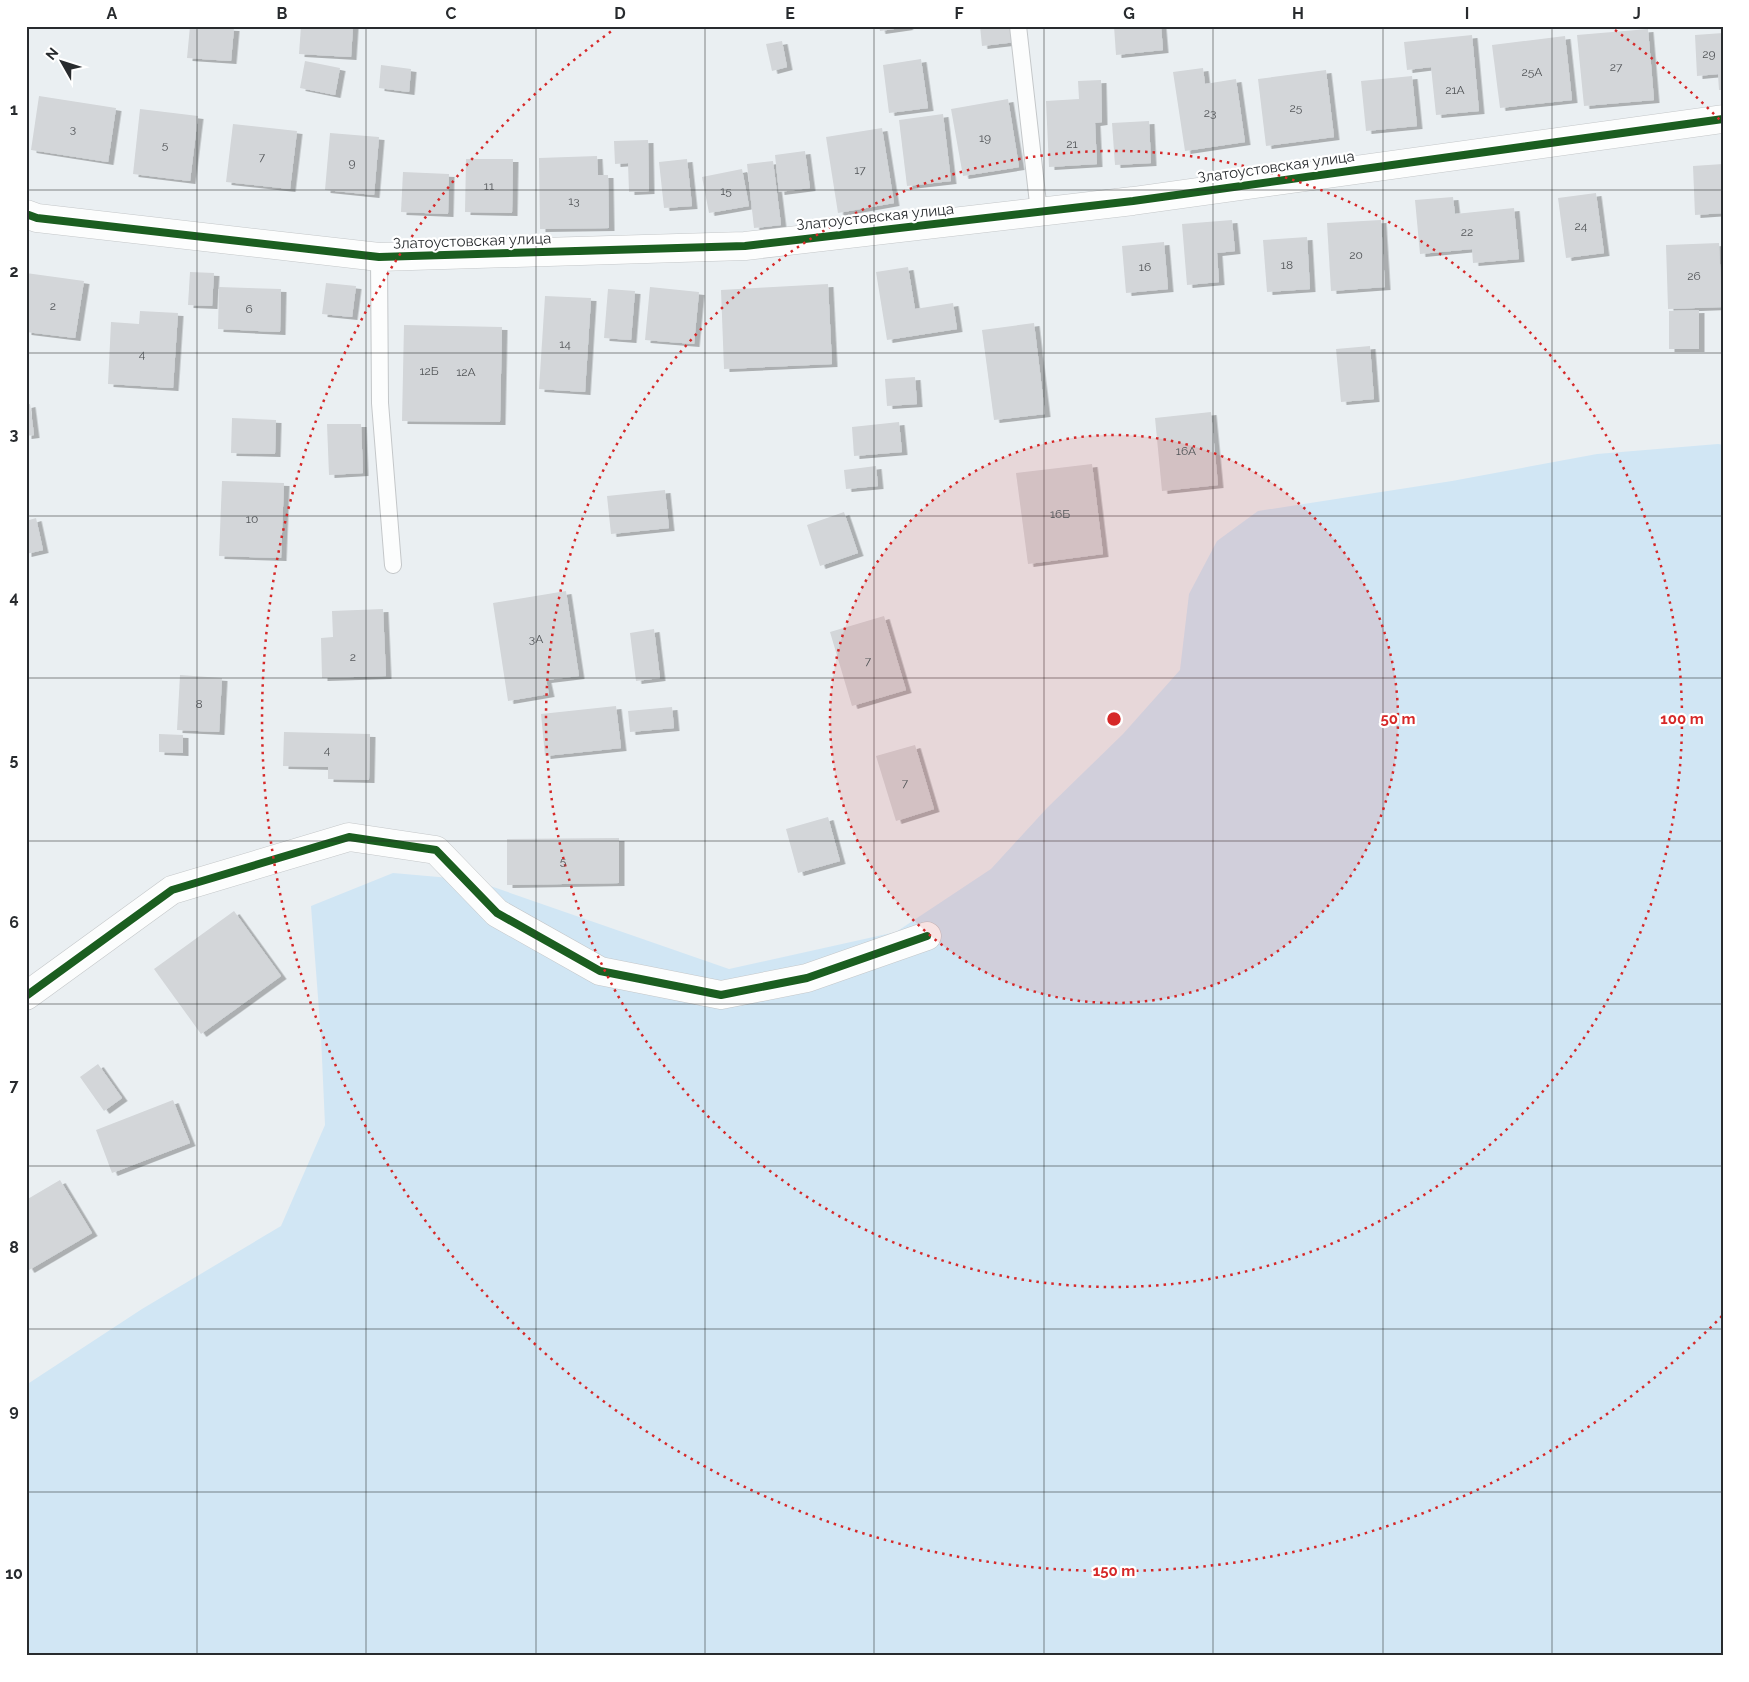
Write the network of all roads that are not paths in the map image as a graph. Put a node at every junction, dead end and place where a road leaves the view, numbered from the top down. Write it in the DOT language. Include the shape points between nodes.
graph roads {
  1 [pos="1018,26"];
  2 [pos="1723,119"];
  3 [pos="1039,212"];
  4 [pos="26,214"];
  5 [pos="379,257"];
  6 [pos="393,565"];
  7 [pos="927,936"];
  8 [pos="26,996"];
  1 -- 3 [label="lane"];
  2 -- 3 [label="street, Златоустовская улица"];
  3 -- 5 [label="street, Златоустовская улица" via="744,246"];
  4 -- 5 [label="street, Златоустовская улица" via="37,218"];
  5 -- 6 [label="lane" via="380,403"];
  7 -- 8 [label="street" via="807,978 721,995 600,971 497,913 436,850 349,837 172,890"];
}
